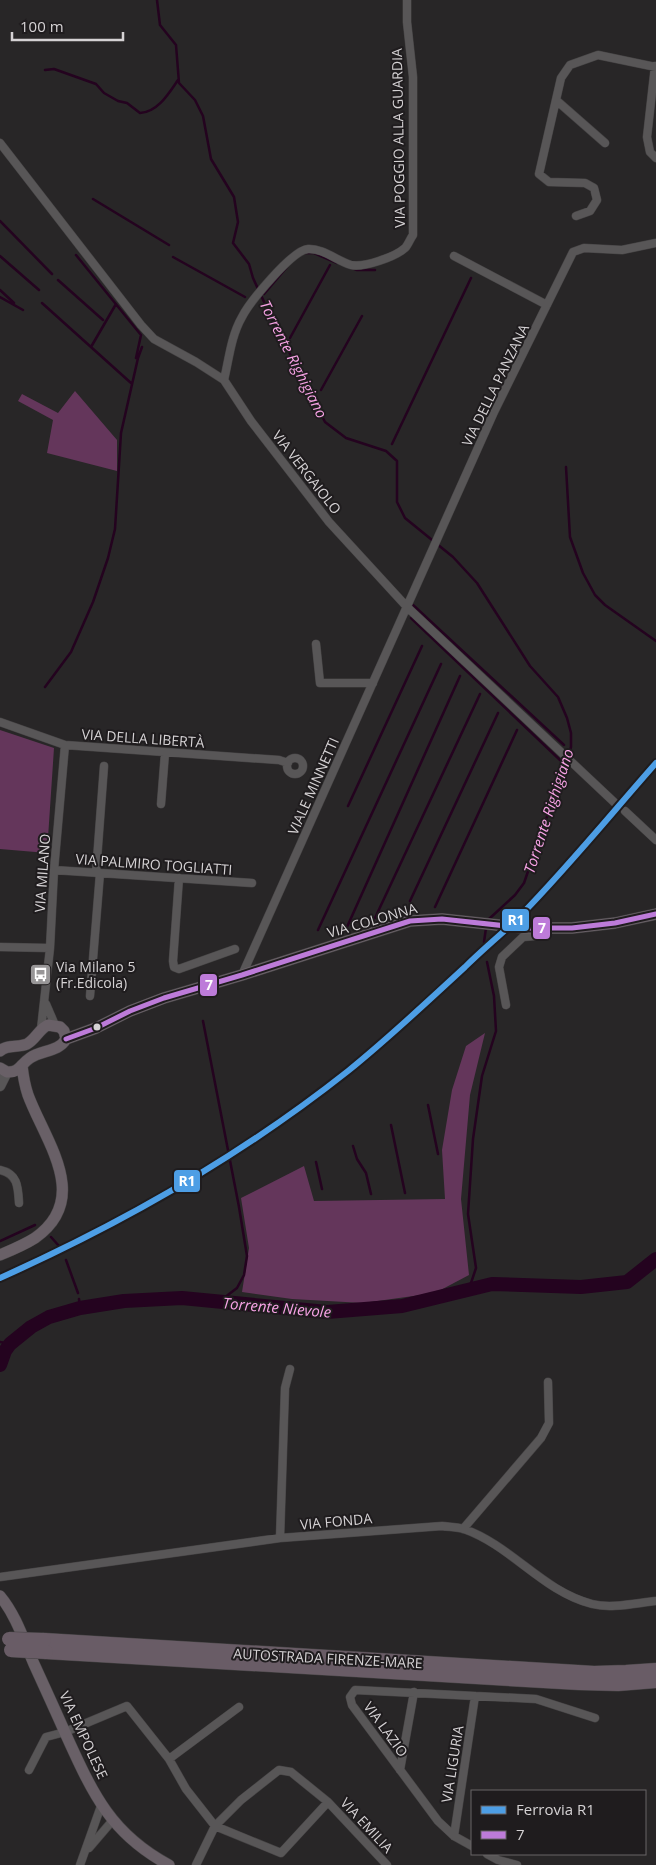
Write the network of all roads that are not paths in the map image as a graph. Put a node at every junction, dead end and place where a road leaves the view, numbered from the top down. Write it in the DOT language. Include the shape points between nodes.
graph roads {
  1 [pos="407,0"];
  2 [pos="655,67"];
  3 [pos="556,100"];
  4 [pos="0,143"];
  5 [pos="605,143"];
  6 [pos="656,158"];
  7 [pos="576,216"];
  8 [pos="656,243"];
  9 [pos="454,256"];
  10 [pos="547,305"];
  11 [pos="224,380"];
  12 [pos="408,606"];
  13 [pos="316,644"];
  14 [pos="373,683"];
  15 [pos="0,722"];
  16 [pos="65,745"];
  17 [pos="165,753"];
  18 [pos="288,763"];
  19 [pos="104,766"];
  20 [pos="615,803"];
  21 [pos="161,804"];
  22 [pos="624,811"];
  23 [pos="656,840"];
  24 [pos="54,870"];
  25 [pos="98,873"];
  26 [pos="179,878"];
  27 [pos="252,883"];
  28 [pos="656,914"];
  29 [pos="524,932"];
  30 [pos="0,947"];
  31 [pos="50,948"];
  32 [pos="235,949"];
  33 [pos="242,975"];
  34 [pos="90,996"];
  35 [pos="45,1002"];
  36 [pos="506,1005"];
  37 [pos="41,1029"];
  38 [pos="61,1031"];
  39 [pos="1,1048"];
  40 [pos="22,1065"];
  41 [pos="6,1071"];
  42 [pos="0,1086"];
  43 [pos="28,1095"];
  44 [pos="0,1170"];
  45 [pos="20,1203"];
  46 [pos="0,1255"];
  47 [pos="290,1369"];
  48 [pos="548,1382"];
  49 [pos="462,1529"];
  50 [pos="280,1538"];
  51 [pos="0,1577"];
  52 [pos="0,1596"];
  53 [pos="656,1601"];
  54 [pos="5,1644"];
  55 [pos="45,1646"];
  56 [pos="656,1670"];
  57 [pos="656,1680"];
  58 [pos="414,1692"];
  59 [pos="475,1696"];
  60 [pos="239,1708"];
  61 [pos="594,1718"];
  62 [pos="65,1732"];
  63 [pos="168,1759"];
  64 [pos="29,1770"];
  65 [pos="400,1770"];
  66 [pos="328,1802"];
  67 [pos="101,1806"];
  68 [pos="113,1820"];
  69 [pos="214,1826"];
  70 [pos="454,1836"];
  71 [pos="471,1845"];
  72 [pos="86,1852"];
  73 [pos="487,1855"];
  74 [pos="498,1863"];
  75 [pos="80,1865"];
  76 [pos="170,1865"];
  77 [pos="196,1865"];
  78 [pos="387,1865"];
  79 [pos="517,1865"];
  1 -- 11 [label="street, VIA POGGIO ALLA GUARDIA" via="413,77 413,235 405,248 380,261 353,266 309,249 294,256 266,284 242,316 232,342"];
  2 -- 3 [label="street" via="598,55 570,65 561,78"];
  2 -- 6 [label="street" via="647,137 650,152"];
  3 -- 5 [label="street"];
  3 -- 7 [label="street" via="539,174 549,182 585,183 594,188 597,200 590,212"];
  4 -- 11 [label="street, VIA VERGAIOLO" via="140,325 154,339"];
  8 -- 10 [label="street, VIA DELLA PANZANA" via="622,250 584,248 573,252"];
  9 -- 10 [label="street"];
  10 -- 12 [label="street, VIA DELLA PANZANA" via="494,412"];
  11 -- 12 [label="street, VIA VERGAIOLO" via="251,421 329,522"];
  12 -- 14 [label="street, VIALE MINNETTI"];
  12 -- 20 [label="street, VIA VERGAIOLO"];
  13 -- 14 [label="street" via="320,682"];
  14 -- 33 [label="street, VIALE MINNETTI"];
  15 -- 16 [label="street, VIA DELLA LIBERTÀ"];
  16 -- 17 [label="street, VIA DELLA LIBERTÀ"];
  16 -- 24 [label="street, VIA MILANO"];
  17 -- 18 [label="street, VIA DELLA LIBERTÀ"];
  17 -- 21 [label="street"];
  19 -- 25 [label="street"];
  22 -- 23 [label="street"];
  24 -- 25 [label="street, VIA PALMIRO TOGLIATTI"];
  24 -- 31 [label="street, VIA MILANO"];
  25 -- 26 [label="street, VIA PALMIRO TOGLIATTI"];
  25 -- 34 [label="street"];
  26 -- 27 [label="street, VIA PALMIRO TOGLIATTI"];
  26 -- 32 [label="street" via="174,967 179,969"];
  28 -- 29 [label="main road, VIA COLONNA" via="615,923"];
  29 -- 33 [label="main road, VIA COLONNA" via="442,919 410,921"];
  29 -- 36 [label="street" via="499,964"];
  30 -- 31 [label="street"];
  31 -- 35 [label="street, VIA MILANO"];
  33 -- 38 [label="main road, VIA COLONNA" via="164,998 107,1023"];
  35 -- 37 [label="street, VIA MILANO"];
  35 -- 38 [label="street"];
  37 -- 38 [label="main road" via="48,1025"];
  37 -- 39 [label="main road" via="28,1043"];
  38 -- 40 [label="main road" via="58,1047 32,1056"];
  40 -- 41 [label="main road" via="18,1070"];
  40 -- 43 [label="main road"];
  41 -- 42 [label="main road"];
  41 -- 43 [label="main road"];
  43 -- 46 [label="main road" via="57,1159 61,1198 56,1213 40,1234"];
  44 -- 45 [label="street" via="14,1177"];
  47 -- 50 [label="street" via="285,1388"];
  48 -- 49 [label="street" via="550,1423 541,1438"];
  49 -- 50 [label="street, VIA FONDA" via="442,1526"];
  49 -- 53 [label="street, VIA FONDA" via="497,1545 554,1588 575,1598 610,1605"];
  50 -- 51 [label="street, VIA FONDA"];
  52 -- 62 [label="main road, VIA EMPOLESE" via="18,1626"];
  54 -- 55 [label="highway, AUTOSTRADA FIRENZE-MARE, bridge"];
  55 -- 56 [label="highway, AUTOSTRADA FIRENZE-MARE" via="594,1673"];
  55 -- 57 [label="highway, AUTOSTRADA FIRENZE-MARE" via="579,1683 618,1684"];
  58 -- 59 [label="street, VIA LAZIO"];
  58 -- 65 [label="street"];
  58 -- 65 [label="street, VIA LAZIO" via="355,1690 350,1697 352,1705"];
  59 -- 61 [label="street, VIA LAZIO" via="536,1699"];
  59 -- 70 [label="street, VIA LIGURIA"];
  60 -- 63 [label="street"];
  62 -- 63 [label="street" via="127,1706"];
  62 -- 64 [label="street" via="46,1737"];
  62 -- 67 [label="main road, VIA EMPOLESE"];
  63 -- 69 [label="street"];
  65 -- 70 [label="street, VIA LAZIO" via="438,1821"];
  66 -- 69 [label="street" via="280,1853"];
  66 -- 69 [label="street, VIA EMILIA" via="291,1772 279,1770"];
  66 -- 78 [label="street, VIA EMILIA"];
  67 -- 68 [label="main road, VIA EMPOLESE"];
  67 -- 72 [label="street"];
  68 -- 72 [label="street"];
  68 -- 76 [label="main road, VIA EMPOLESE" via="151,1855"];
  69 -- 77 [label="street"];
  70 -- 71 [label="street, VIA LAZIO"];
  72 -- 75 [label="street"];
  73 -- 74 [label="street"];
  74 -- 79 [label="street"];
}
